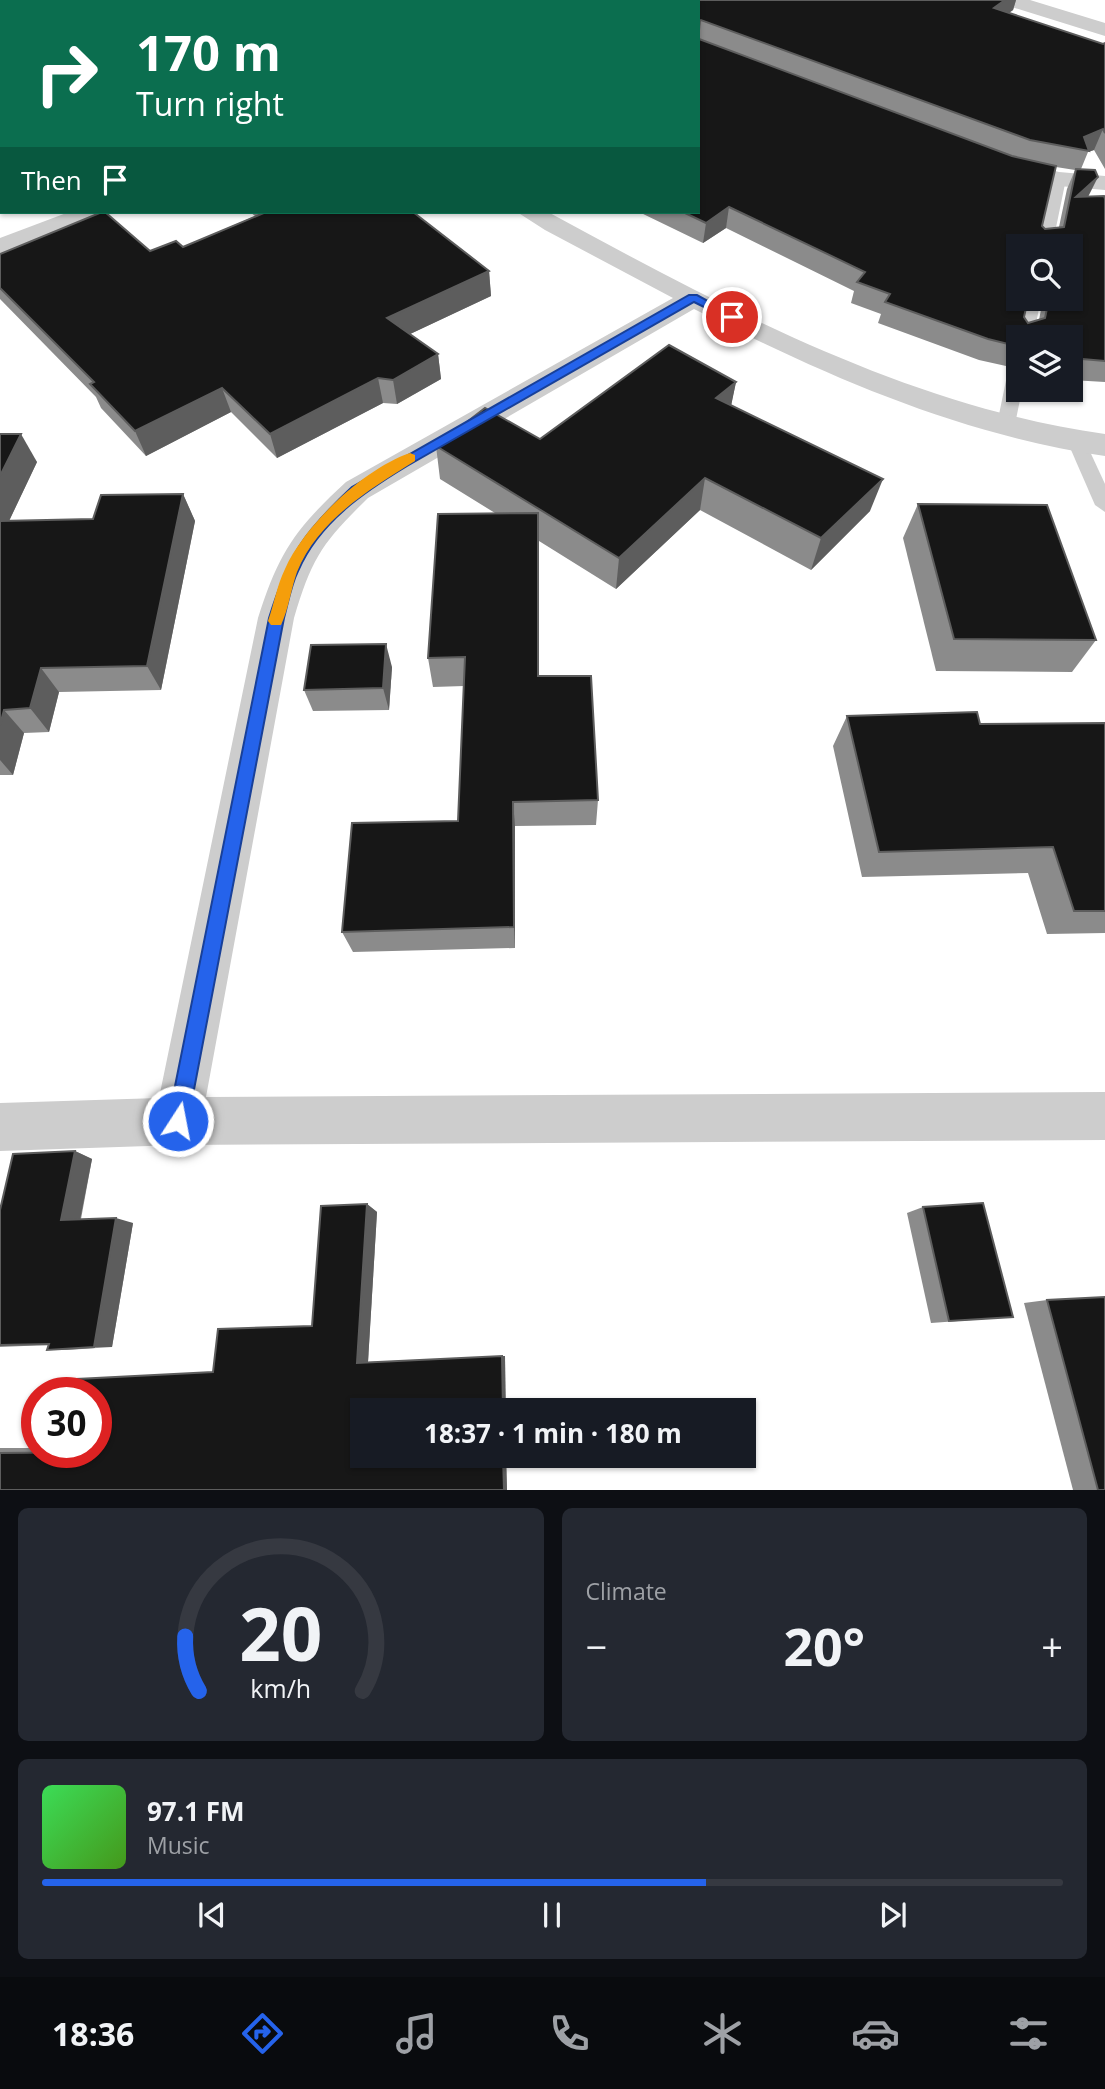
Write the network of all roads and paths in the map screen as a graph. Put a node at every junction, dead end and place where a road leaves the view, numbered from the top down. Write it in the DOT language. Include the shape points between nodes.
graph roads {
  1 [pos="1009,0"];
  2 [pos="1105,30"];
  3 [pos="984,158"];
  4 [pos="1059,179"];
  5 [pos="1105,183"];
  6 [pos="86,214"];
  7 [pos="534,214"];
  8 [pos="1047,234"];
  9 [pos="0,247"];
  10 [pos="693,298"];
  11 [pos="1011,402"];
  12 [pos="1005,429"];
  13 [pos="1091,444"];
  14 [pos="1105,505"];
  15 [pos="1105,1116"];
  16 [pos="178,1121"];
  17 [pos="0,1127"];
  1 -- 2 [label="street"];
  3 -- 4 [label="street"];
  4 -- 5 [label="street"];
  4 -- 8 [label="lane"];
  6 -- 9 [label="street"];
  7 -- 10 [label="street"];
  10 -- 12 [label="street" via="924,404"];
  10 -- 16 [label="street" via="357,491 319,526 291,569 276,618"];
  11 -- 12 [label="lane"];
  12 -- 13 [label="street"];
  13 -- 14 [label="lane"];
  15 -- 16 [label="street"];
  16 -- 17 [label="street"];
}
